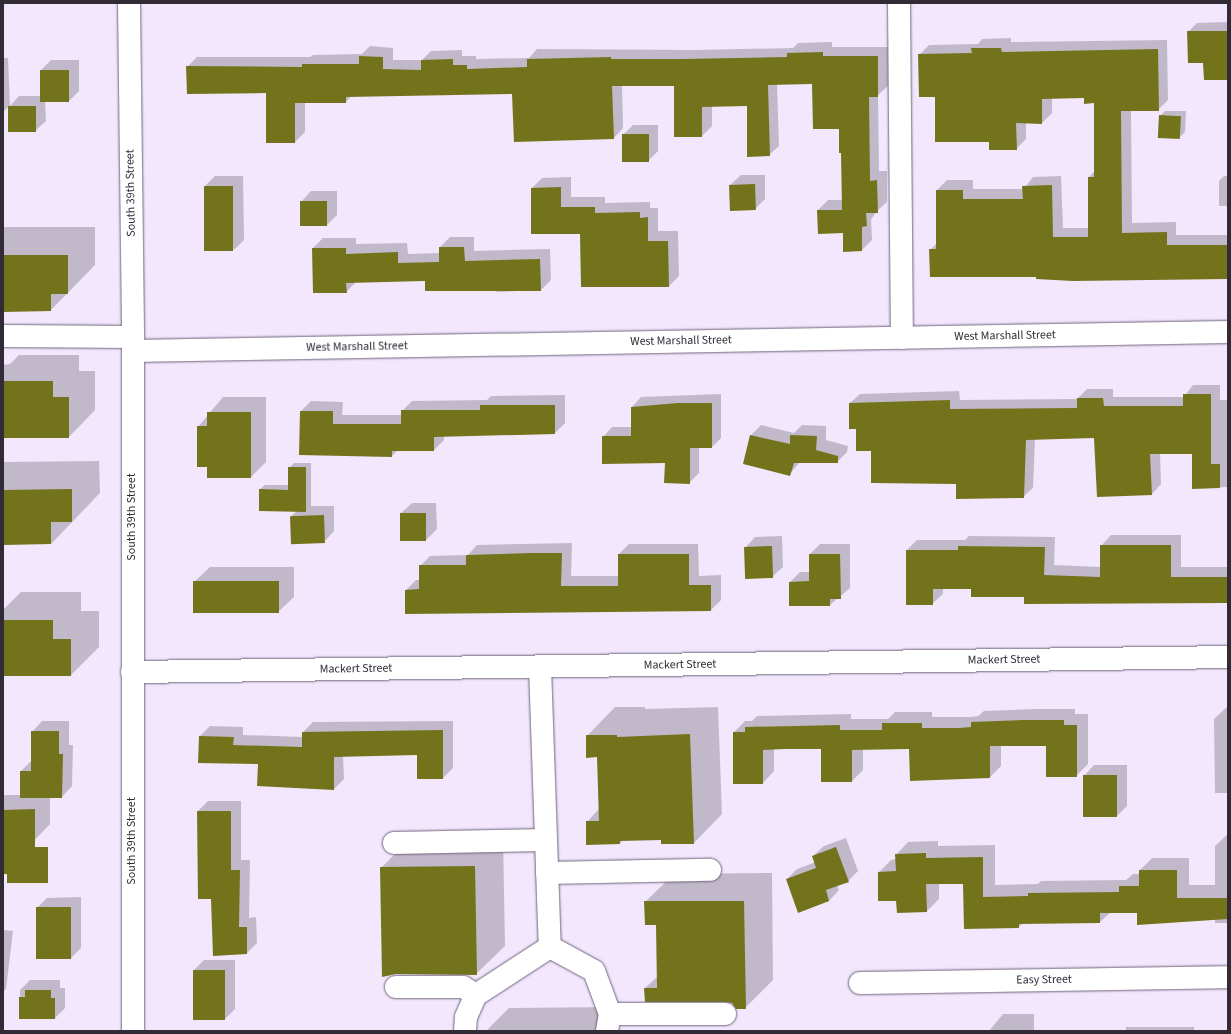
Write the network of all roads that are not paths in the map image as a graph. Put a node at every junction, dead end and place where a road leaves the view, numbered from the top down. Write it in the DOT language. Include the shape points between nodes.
graph roads {
  1 [pos="129,3"];
  2 [pos="899,3"];
  3 [pos="1228,332"];
  4 [pos="3,336"];
  5 [pos="902,338"];
  6 [pos="133,344"];
  7 [pos="1228,657"];
  8 [pos="540,667"];
  9 [pos="132,672"];
  10 [pos="546,840"];
  11 [pos="394,843"];
  12 [pos="710,870"];
  13 [pos="547,873"];
  14 [pos="550,947"];
  15 [pos="1228,977"];
  16 [pos="860,983"];
  17 [pos="396,987"];
  18 [pos="476,995"];
  19 [pos="725,1014"];
  20 [pos="609,1023"];
  21 [pos="133,1031"];
  22 [pos="465,1031"];
  1 -- 6 [label="street, South 39th Street"];
  2 -- 5 [label="street"];
  3 -- 5 [label="street, West Marshall Street"];
  4 -- 6 [label="street, West Marshall Street"];
  5 -- 6 [label="street, West Marshall Street"];
  6 -- 9 [label="street, South 39th Street"];
  7 -- 8 [label="street, Mackert Street"];
  8 -- 9 [label="street, Mackert Street"];
  8 -- 10 [label="street"];
  9 -- 21 [label="street, South 39th Street"];
  10 -- 11 [label="street"];
  10 -- 13 [label="street"];
  12 -- 13 [label="street"];
  13 -- 14 [label="street"];
  14 -- 18 [label="street"];
  14 -- 20 [label="street" via="594,971"];
  15 -- 16 [label="street, Easy Street"];
  17 -- 18 [label="street" via="462,987"];
  18 -- 22 [label="street" via="466,1017"];
  19 -- 20 [label="street"];
}
